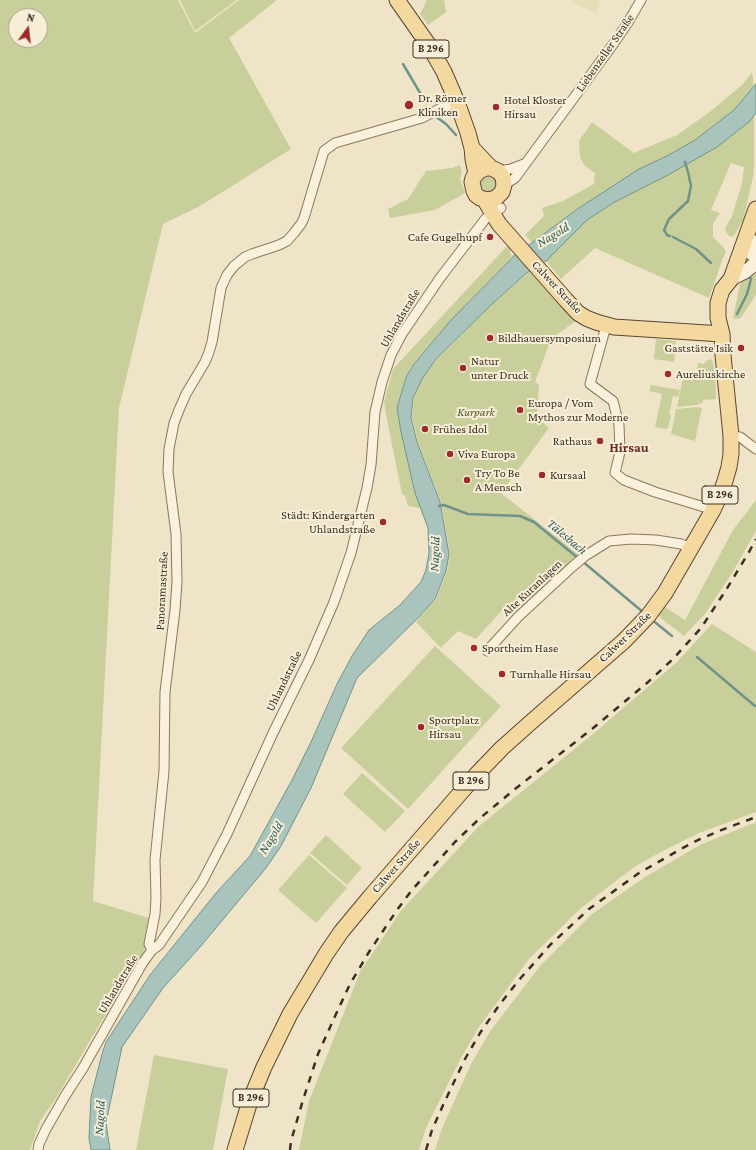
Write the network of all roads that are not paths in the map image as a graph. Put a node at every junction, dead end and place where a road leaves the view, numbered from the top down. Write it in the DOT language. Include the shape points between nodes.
graph roads {
  1 [pos="397,0"];
  2 [pos="641,0"];
  3 [pos="457,102"];
  4 [pos="472,148"];
  5 [pos="525,163"];
  6 [pos="476,174"];
  7 [pos="498,190"];
  8 [pos="756,209"];
  9 [pos="749,244"];
  10 [pos="756,256"];
  11 [pos="756,263"];
  12 [pos="731,279"];
  13 [pos="718,303"];
  14 [pos="606,326"];
  15 [pos="696,332"];
  16 [pos="722,334"];
  17 [pos="731,436"];
  18 [pos="756,449"];
  19 [pos="704,507"];
  20 [pos="691,548"];
  21 [pos="487,651"];
  22 [pos="152,950"];
  23 [pos="38,1150"];
  24 [pos="235,1150"];
  1 -- 3 [label="main road, B 296" via="430,47"];
  2 -- 5 [label="street, Liebenzeller Straße" via="618,36"];
  3 -- 4 [label="main road, B 296"];
  3 -- 22 [label="street, Panoramastraße" via="422,118 335,143 324,151 302,224 287,241 245,257 227,275 221,288 209,352 179,410 169,449 168,472 176,534 177,582 164,692 164,771 155,860 155,914 149,944"];
  4 -- 6 [label="main road, B 296"];
  4 -- 7 [label="main road, B 296"];
  5 -- 7 [label="street, Liebenzeller Straße" via="515,178"];
  5 -- 7 [label="street" via="511,169"];
  6 -- 7 [label="main road" via="482,169"];
  6 -- 7 [label="main road, B 296" via="472,182 476,195 492,200"];
  7 -- 14 [label="main road, Calwer Straße / B 296" via="504,220 513,239 578,313"];
  7 -- 22 [label="street, Uhlandstraße" via="482,222 440,278 391,355 375,412 367,488 351,553 334,602 213,862 159,946"];
  8 -- 9 [label="main road"];
  9 -- 10 [label="main road" via="752,254"];
  9 -- 12 [label="main road"];
  11 -- 12 [label="main road"];
  12 -- 13 [label="main road" via="722,290"];
  12 -- 16 [label="main road" via="727,320"];
  13 -- 15 [label="main road" via="711,316"];
  13 -- 16 [label="main road"];
  14 -- 15 [label="main road, Calwer Straße / B 296"];
  14 -- 19 [label="street" via="590,384 613,401 619,425 620,452 615,473 624,480 655,492"];
  15 -- 16 [label="main road, Calwer Straße / B 296"];
  16 -- 17 [label="main road, Calwer Straße / B 296"];
  17 -- 18 [label="street" via="740,437"];
  17 -- 20 [label="main road, Calwer Straße / B 296" via="729,467 720,495"];
  20 -- 21 [label="street, Alte Kuranlagen" via="656,540 609,541 575,564 518,617"];
  20 -- 24 [label="main road, Calwer Straße / B 296" via="656,607 641,625 519,733 476,775 341,932 290,1014 264,1067 250,1101"];
  22 -- 23 [label="street, Uhlandstraße" via="46,1129"];
}
